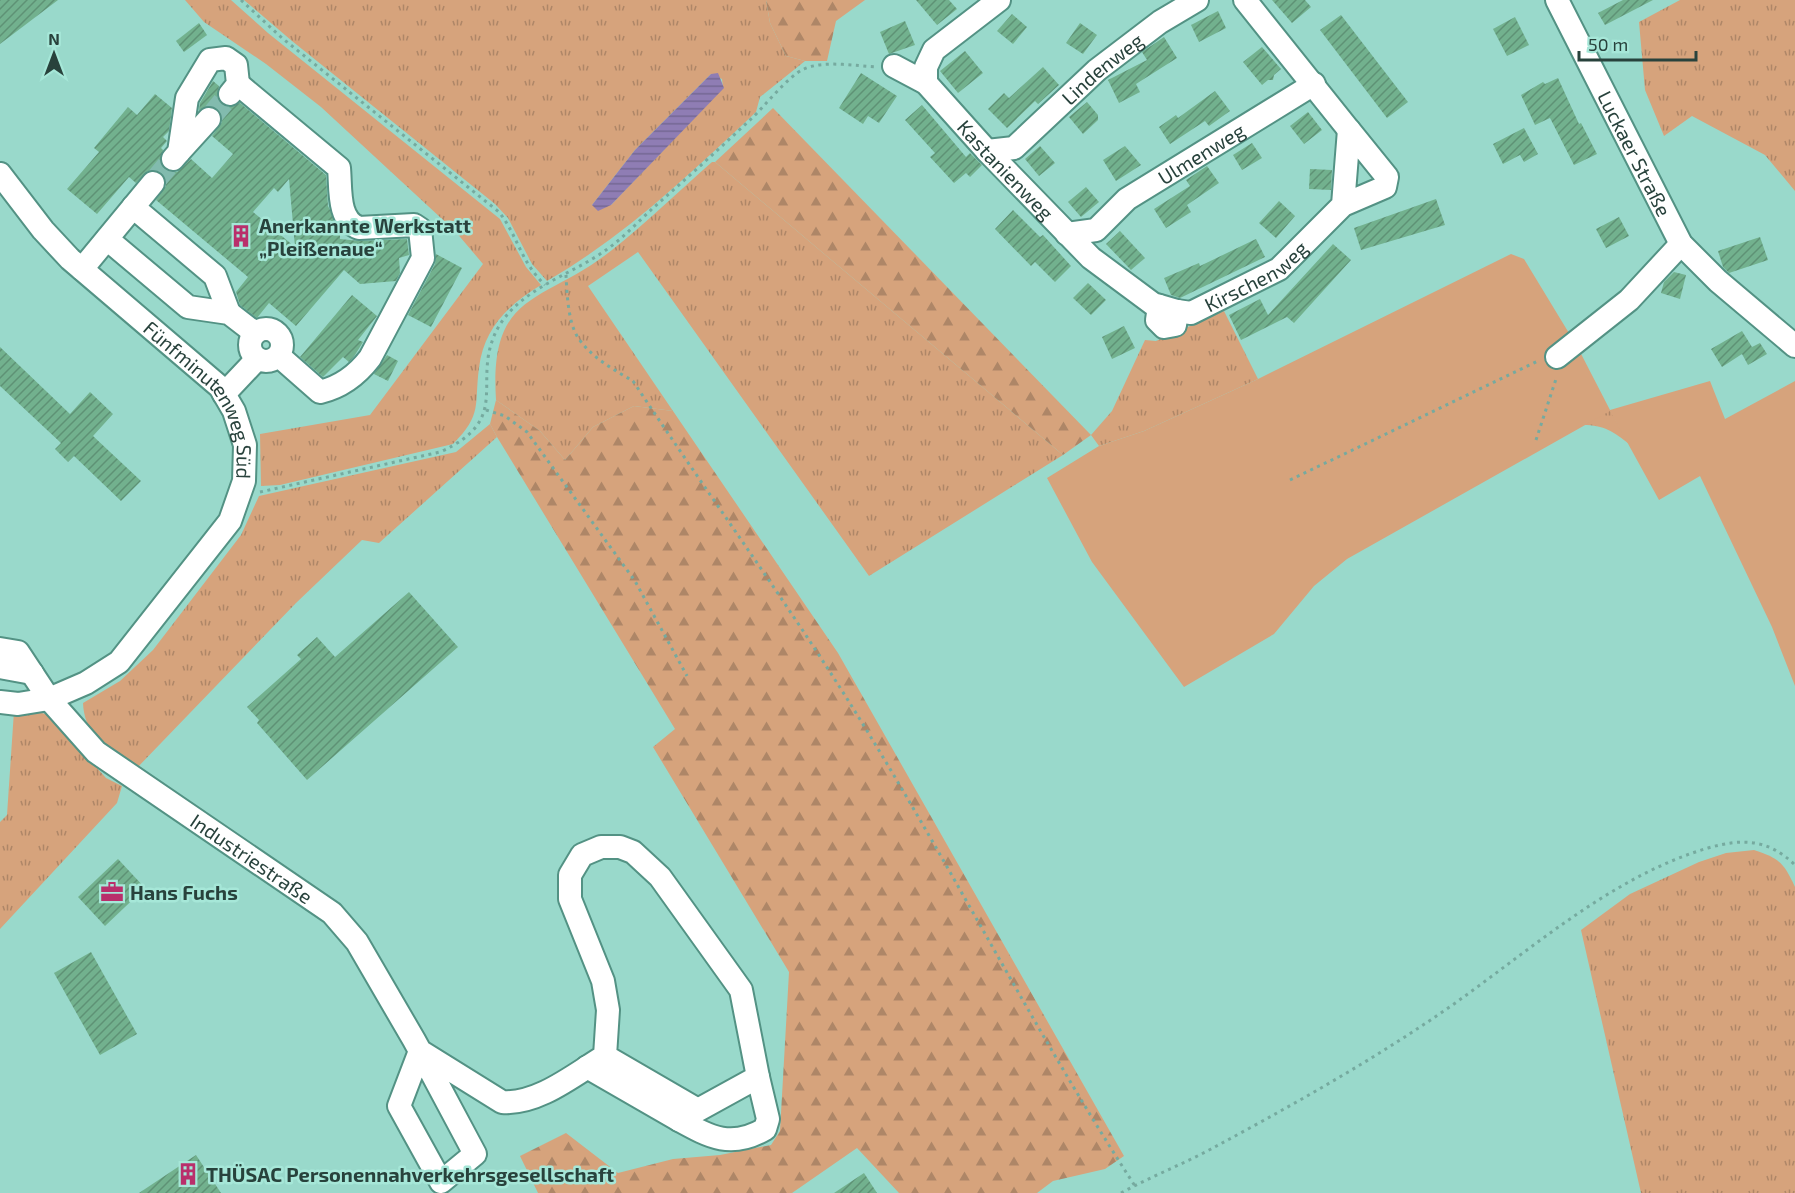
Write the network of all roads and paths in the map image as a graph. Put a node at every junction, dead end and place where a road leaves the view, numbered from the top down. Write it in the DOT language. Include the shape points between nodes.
graph roads {
  1 [pos="241,0"];
  2 [pos="999,0"];
  3 [pos="1197,0"];
  4 [pos="1245,0"];
  5 [pos="1557,0"];
  6 [pos="934,50"];
  7 [pos="894,66"];
  8 [pos="926,83"];
  9 [pos="1314,84"];
  10 [pos="208,119"];
  11 [pos="1349,130"];
  12 [pos="1014,148"];
  13 [pos="987,152"];
  14 [pos="0,174"];
  15 [pos="1010,176"];
  16 [pos="153,183"];
  17 [pos="1343,205"];
  18 [pos="133,207"];
  19 [pos="1096,230"];
  20 [pos="1066,234"];
  21 [pos="107,239"];
  22 [pos="1681,244"];
  23 [pos="1091,258"];
  24 [pos="82,269"];
  25 [pos="567,275"];
  26 [pos="546,285"];
  27 [pos="1163,307"];
  28 [pos="230,313"];
  29 [pos="1795,346"];
  30 [pos="268,357"];
  31 [pos="1557,357"];
  32 [pos="224,394"];
  33 [pos="486,410"];
  34 [pos="1536,440"];
  35 [pos="1290,480"];
  36 [pos="258,483"];
  37 [pos="0,649"];
  38 [pos="0,667"];
  39 [pos="32,673"];
  40 [pos="687,676"];
  41 [pos="50,699"];
  42 [pos="0,702"];
  43 [pos="1795,865"];
  44 [pos="420,1051"];
  45 [pos="596,1062"];
  46 [pos="758,1077"];
  47 [pos="688,1115"];
  48 [pos="1135,1185"];
  49 [pos="1121,1193"];
  1 -- 26 [label="path" via="282,38 499,212 524,261"];
  2 -- 6 [label="street"];
  3 -- 12 [label="street, Lindenweg" via="1160,22 1097,70"];
  4 -- 9 [label="street"];
  5 -- 22 [label="street, Luckaer Straße"];
  6 -- 7 [label="street"];
  6 -- 8 [label="street" via="926,67"];
  7 -- 8 [label="street, Kastanienweg"];
  7 -- 25 [label="path" via="821,66 802,70 607,249"];
  8 -- 13 [label="street, Kastanienweg"];
  9 -- 11 [label="street"];
  9 -- 19 [label="street, Ulmenweg" via="1127,199"];
  10 -- 30 [label="street" via="176,156 187,98 206,64 215,58 231,61 238,71 233,89 339,168 344,216 351,225 414,225 420,229 423,258 359,372 334,389 320,392"];
  11 -- 17 [label="street"];
  11 -- 17 [label="street, Kirschenweg" via="1387,177 1385,187"];
  12 -- 13 [label="street"];
  12 -- 15 [label="street"];
  13 -- 15 [label="street, Kastanienweg"];
  14 -- 24 [label="street, Fünfminutenweg Süd" via="44,230"];
  15 -- 20 [label="street, Kastanienweg"];
  16 -- 18 [label="street"];
  17 -- 27 [label="street, Kirschenweg" via="1280,269 1191,313"];
  18 -- 21 [label="street"];
  18 -- 28 [label="street" via="215,276"];
  19 -- 20 [label="street"];
  19 -- 23 [label="street"];
  20 -- 23 [label="street, Kastanienweg"];
  21 -- 24 [label="street"];
  21 -- 28 [label="street" via="188,307"];
  22 -- 29 [label="street, Luckaer Straße"];
  22 -- 31 [label="street" via="1629,300"];
  23 -- 27 [label="street, Kastanienweg"];
  24 -- 32 [label="street, Fünfminutenweg Süd"];
  25 -- 26 [label="path"];
  25 -- 48 [label="path" via="568,300 577,336 602,362 633,381 758,561 851,706"];
  26 -- 33 [label="path" via="514,307 499,327 491,348"];
  28 -- 30 [label="street" via="255,333 267,329 279,334 283,346"];
  30 -- 32 [label="street"];
  31 -- 34 [label="path" via="1557,375"];
  31 -- 35 [label="path" via="1539,360"];
  32 -- 41 [label="street, Fünfminutenweg Süd" via="245,445 244,481 230,521 119,662"];
  33 -- 36 [label="path" via="476,429 459,444 440,452 256,493"];
  33 -- 40 [label="path" via="505,416 526,432 635,581"];
  37 -- 39 [label="street, Industriestraße" via="18,652"];
  38 -- 39 [label="street"];
  39 -- 41 [label="street, Industriestraße"];
  41 -- 42 [label="street, Fünfminutenweg Süd" via="18,704"];
  41 -- 44 [label="street, Industriestraße" via="96,752 332,913 357,942"];
  43 -- 48 [label="path" via="1781,851 1759,842 1708,848 1669,863 1609,894 1423,1026 1210,1150"];
  44 -- 44 [label="street, Industriestraße" via="475,1154 441,1182 399,1106"];
  44 -- 45 [label="street" via="502,1102 515,1104 532,1099"];
  45 -- 46 [label="street" via="608,1010 603,981 570,899 570,875 582,855 601,847 620,847 633,852 660,877 741,990"];
  45 -- 47 [label="street"];
  46 -- 47 [label="street"];
  46 -- 47 [label="street" via="768,1119 765,1129 750,1138 710,1137"];
  48 -- 49 [label="path"];
}
